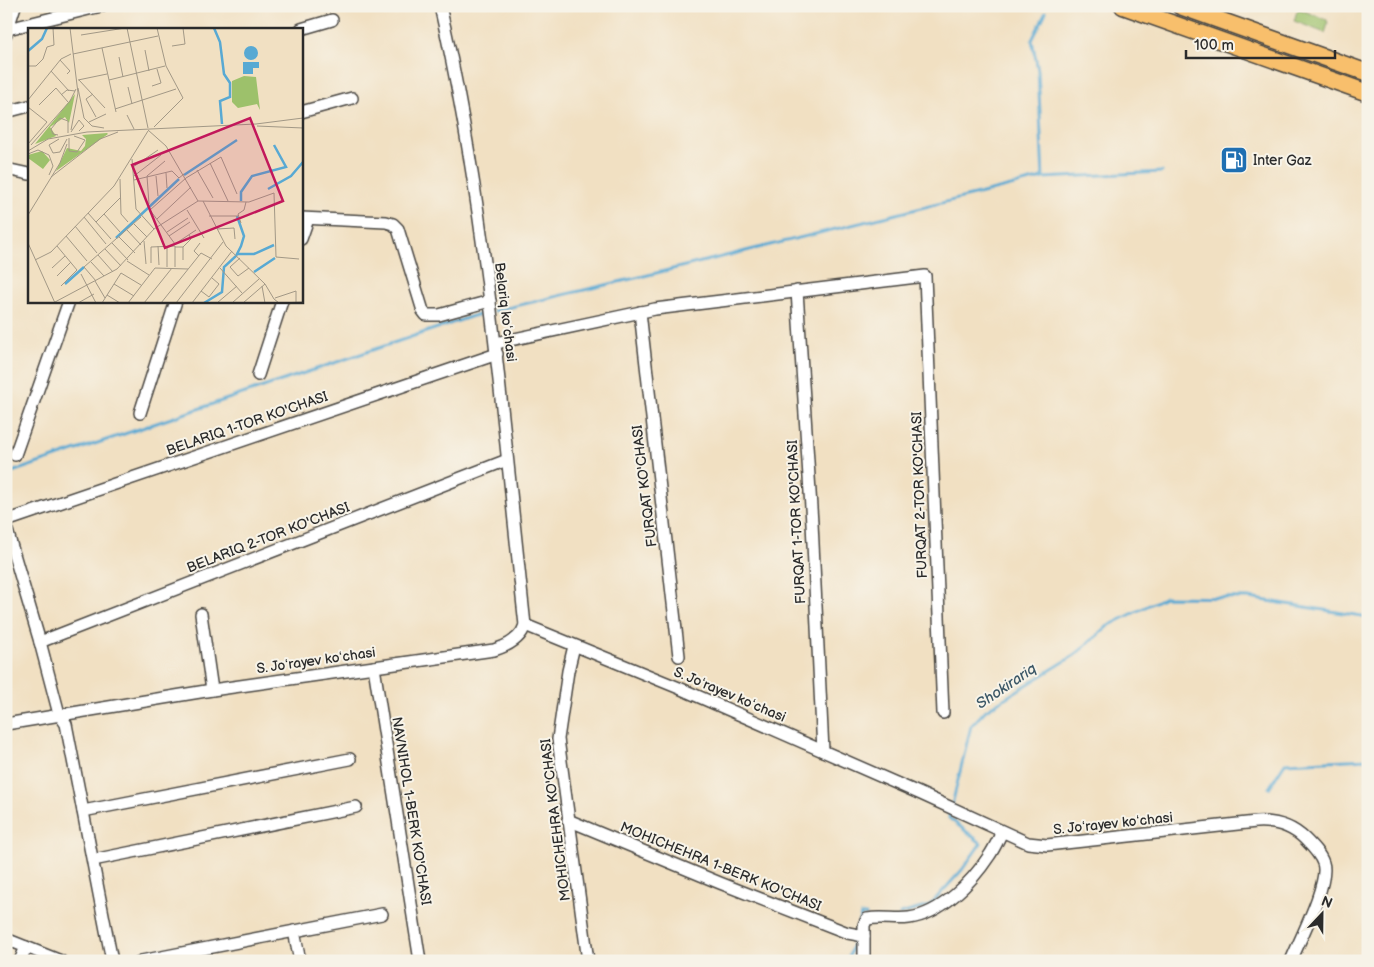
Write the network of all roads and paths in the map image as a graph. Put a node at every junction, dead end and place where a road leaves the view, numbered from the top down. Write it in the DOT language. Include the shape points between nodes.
graph roads {
  1 [pos="15,6"];
  2 [pos="101,6"];
  3 [pos="440,6"];
  4 [pos="1123,6"];
  5 [pos="1180,6"];
  6 [pos="332,20"];
  7 [pos="302,29"];
  8 [pos="1250,31"];
  9 [pos="7,32"];
  10 [pos="1244,49"];
  11 [pos="1368,73"];
  12 [pos="1368,93"];
  13 [pos="352,98"];
  14 [pos="28,106"];
  15 [pos="6,112"];
  16 [pos="302,112"];
  17 [pos="6,169"];
  18 [pos="28,174"];
  19 [pos="304,219"];
  20 [pos="302,233"];
  21 [pos="924,276"];
  22 [pos="797,291"];
  23 [pos="490,301"];
  24 [pos="69,302"];
  25 [pos="176,302"];
  26 [pos="282,302"];
  27 [pos="640,312"];
  28 [pos="496,349"];
  29 [pos="258,375"];
  30 [pos="140,413"];
  31 [pos="15,455"];
  32 [pos="507,460"];
  33 [pos="6,521"];
  34 [pos="6,527"];
  35 [pos="200,614"];
  36 [pos="525,625"];
  37 [pos="40,642"];
  38 [pos="574,646"];
  39 [pos="679,656"];
  40 [pos="374,667"];
  41 [pos="212,690"];
  42 [pos="943,713"];
  43 [pos="59,714"];
  44 [pos="6,724"];
  45 [pos="823,751"];
  46 [pos="350,758"];
  47 [pos="356,807"];
  48 [pos="83,811"];
  49 [pos="568,820"];
  50 [pos="1002,832"];
  51 [pos="93,860"];
  52 [pos="382,914"];
  53 [pos="294,931"];
  54 [pos="864,936"];
  55 [pos="6,939"];
  56 [pos="26,947"];
  57 [pos="20,961"];
  58 [pos="61,961"];
  59 [pos="112,961"];
  60 [pos="141,961"];
  61 [pos="300,961"];
  62 [pos="420,961"];
  63 [pos="588,961"];
  64 [pos="864,961"];
  65 [pos="1291,961"];
  1 -- 9 [label="street"];
  2 -- 9 [label="street"];
  3 -- 23 [label="street, Belariq koʻchasi" via="460,102"];
  4 -- 10 [label="highway"];
  5 -- 8 [label="highway"];
  6 -- 7 [label="street"];
  8 -- 10 [label="highway"];
  8 -- 11 [label="highway"];
  10 -- 12 [label="highway"];
  13 -- 16 [label="street"];
  14 -- 15 [label="street"];
  17 -- 18 [label="street"];
  19 -- 20 [label="street"];
  19 -- 23 [label="street" via="393,224 398,229 426,315 438,315"];
  21 -- 22 [label="street, BELARIQ 1-TOR KO'CHASI"];
  21 -- 42 [label="street, FURQAT 2-TOR KO'CHASI"];
  22 -- 27 [label="street, BELARIQ 1-TOR KO'CHASI"];
  22 -- 45 [label="street, FURQAT 1-TOR KO'CHASI"];
  23 -- 28 [label="street, Belariq koʻchasi"];
  24 -- 31 [label="street"];
  25 -- 30 [label="street"];
  26 -- 29 [label="street"];
  27 -- 28 [label="street, BELARIQ 1-TOR KO'CHASI"];
  27 -- 39 [label="street, FURQAT KO'CHASI"];
  28 -- 32 [label="street, Belariq koʻchasi"];
  28 -- 33 [label="street, BELARIQ 1-TOR KO'CHASI"];
  32 -- 36 [label="street, Belariq koʻchasi"];
  32 -- 37 [label="street, BELARIQ 2-TOR KO'CHASI"];
  34 -- 37 [label="street"];
  35 -- 41 [label="street"];
  36 -- 38 [label="street, S. Joʻrayev koʻchasi"];
  36 -- 40 [label="street, S. Joʻrayev koʻchasi" via="517,638 494,650"];
  37 -- 43 [label="street"];
  38 -- 45 [label="street, S. Joʻrayev koʻchasi"];
  38 -- 49 [label="street, MOHICHEHRA KO'CHASI" via="558,739"];
  40 -- 41 [label="street, S. Joʻrayev koʻchasi"];
  40 -- 62 [label="street, NAVNIHOL 1-BERK KO'CHASI"];
  41 -- 43 [label="street, S. Joʻrayev koʻchasi"];
  43 -- 44 [label="street, S. Joʻrayev koʻchasi"];
  43 -- 48 [label="street" via="66,724"];
  45 -- 50 [label="street, S. Joʻrayev koʻchasi"];
  46 -- 48 [label="street"];
  47 -- 51 [label="street"];
  48 -- 51 [label="street"];
  49 -- 54 [label="street, MOHICHEHRA 1-BERK KO'CHASI" via="748,894 848,933"];
  49 -- 63 [label="street, MOHICHEHRA KO'CHASI"];
  50 -- 54 [label="street" via="989,856 960,892 926,914 867,920"];
  50 -- 65 [label="street, S. Joʻrayev koʻchasi" via="1028,843 1047,846 1256,822 1294,830 1315,850 1325,871 1321,890"];
  51 -- 59 [label="street"];
  52 -- 53 [label="street"];
  53 -- 60 [label="street"];
  53 -- 61 [label="street"];
  54 -- 64 [label="street"];
  55 -- 56 [label="street"];
  56 -- 57 [label="street"];
  56 -- 58 [label="street"];
}
